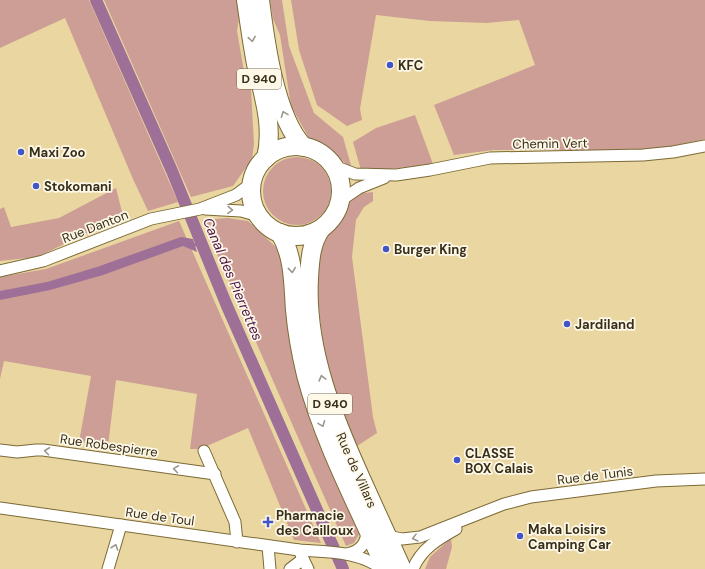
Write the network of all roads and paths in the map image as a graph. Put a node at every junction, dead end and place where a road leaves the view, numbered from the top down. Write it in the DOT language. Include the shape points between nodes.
graph roads {
  1 [pos="246,0"];
  2 [pos="260,0"];
  3 [pos="705,146"];
  4 [pos="304,147"];
  5 [pos="266,158"];
  6 [pos="334,166"];
  7 [pos="396,175"];
  8 [pos="252,183"];
  9 [pos="340,201"];
  10 [pos="200,209"];
  11 [pos="259,216"];
  12 [pos="322,228"];
  13 [pos="280,233"];
  14 [pos="0,270"];
  15 [pos="0,450"];
  16 [pos="204,451"];
  17 [pos="215,474"];
  18 [pos="705,479"];
  19 [pos="0,508"];
  20 [pos="491,509"];
  21 [pos="121,525"];
  22 [pos="367,526"];
  23 [pos="387,536"];
  24 [pos="237,542"];
  25 [pos="268,546"];
  26 [pos="346,554"];
  27 [pos="303,560"];
  28 [pos="381,568"];
  29 [pos="108,569"];
  30 [pos="270,569"];
  31 [pos="290,569"];
  32 [pos="402,569"];
  33 [pos="413,569"];
  1 -- 5 [label="main road, D 940, one-way" via="267,118"];
  4 -- 2 [label="main road, D 940, one-way" via="293,134 281,107 268,52"];
  3 -- 7 [label="street, Chemin Vert" via="644,155 490,158"];
  4 -- 5 [label="main road" via="282,148"];
  4 -- 6 [label="main road" via="320,153"];
  5 -- 8 [label="main road"];
  6 -- 7 [label="street" via="355,174"];
  6 -- 9 [label="main road" via="340,181"];
  7 -- 9 [label="street" via="358,188"];
  8 -- 10 [label="street" via="236,195"];
  8 -- 11 [label="main road" via="252,200"];
  9 -- 12 [label="main road" via="334,215"];
  10 -- 11 [label="street, one-way" via="241,211"];
  10 -- 14 [label="street, Rue Danton" via="148,220 43,261"];
  11 -- 13 [label="main road"];
  12 -- 13 [label="main road" via="303,236"];
  23 -- 12 [label="main road, Rue de Villars / D 940, one-way" via="335,418 319,366 311,320 309,283 312,251 316,236"];
  13 -- 22 [label="main road, Rue de Villars / D 940, one-way" via="291,259 303,364 312,396 326,436"];
  17 -- 15 [label="street, Rue Robespierre, one-way" via="43,450"];
  16 -- 17 [label="street"];
  17 -- 24 [label="street" via="235,522"];
  18 -- 20 [label="street, Rue de Tunis" via="656,482 520,498"];
  19 -- 21 [label="street, Rue de Toul"];
  20 -- 23 [label="street, Rue de Tunis, one-way" via="420,537 402,540"];
  20 -- 33 [label="street, Rue de Tunis" via="433,543 422,553"];
  21 -- 24 [label="street, Rue de Toul"];
  29 -- 21 [label="street, one-way"];
  22 -- 26 [label="street" via="364,545"];
  22 -- 28 [label="main road, Rue de Villars / D 940"];
  23 -- 32 [label="main road, Rue de Villars / D 940"];
  24 -- 25 [label="street, Rue de Toul"];
  25 -- 27 [label="street, Rue de Toul"];
  25 -- 30 [label="street"];
  26 -- 27 [label="street, Rue de Toul" via="315,551"];
  26 -- 28 [label="street" via="370,561"];
  27 -- 31 [label="street"];
}
